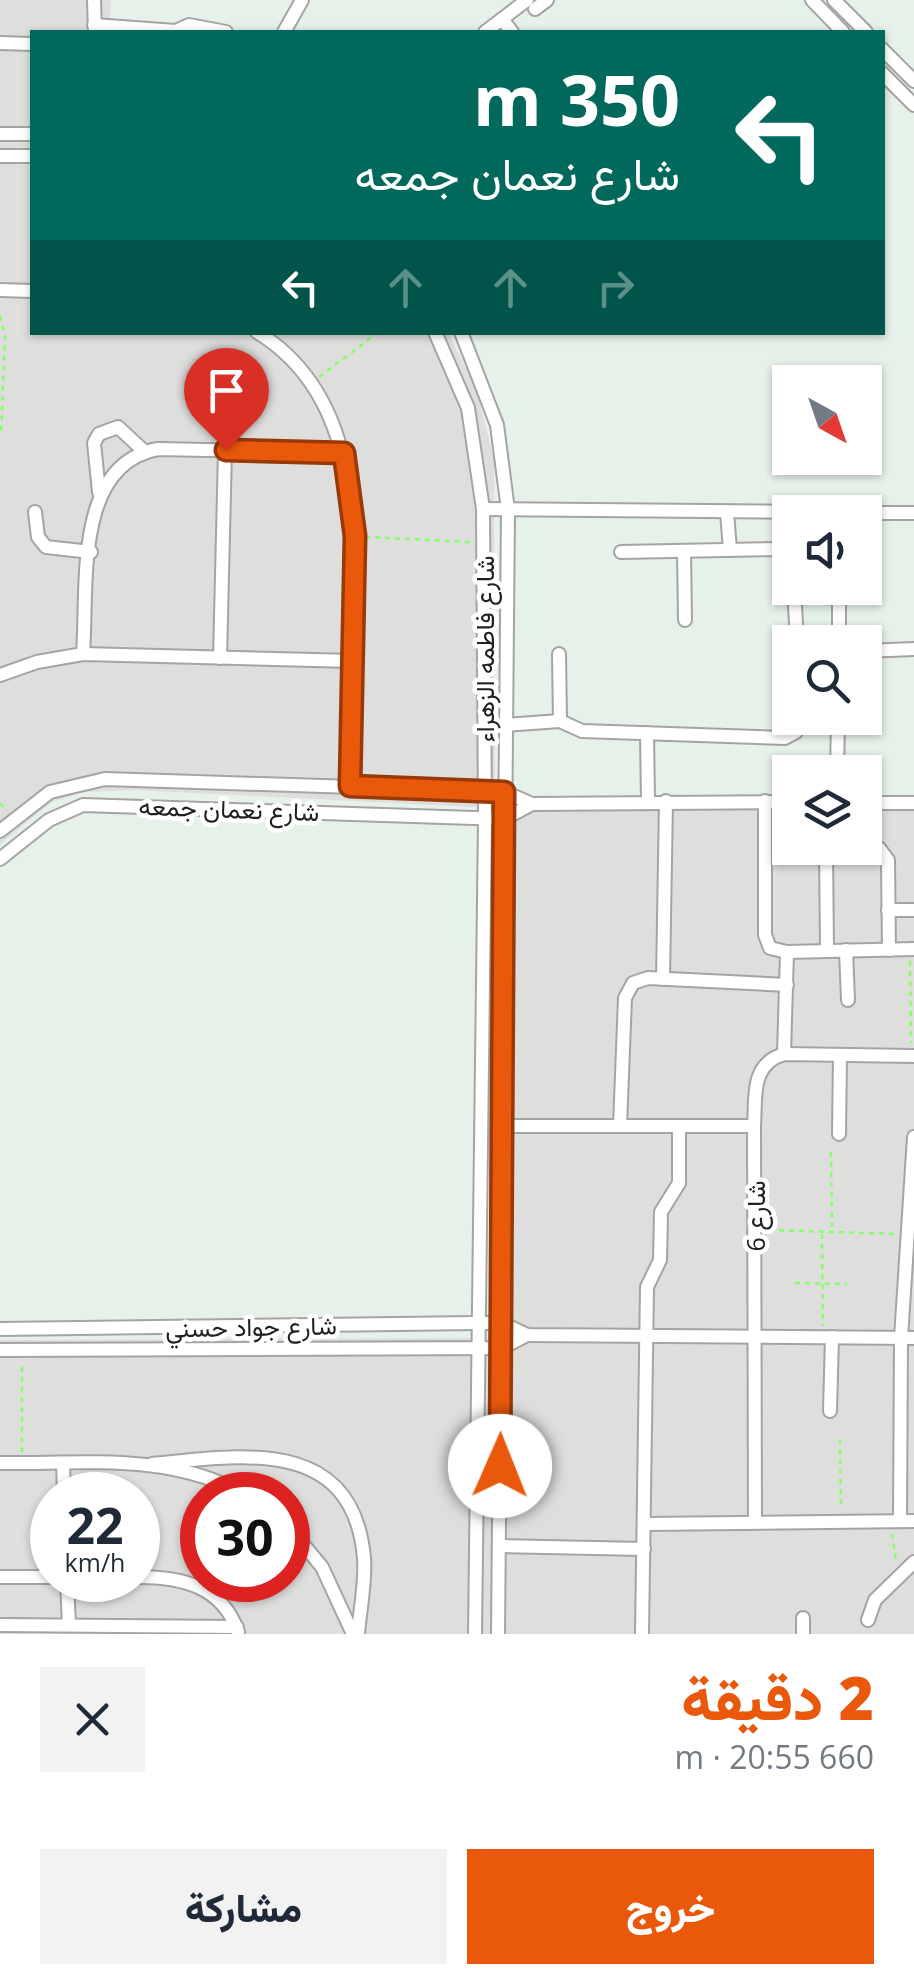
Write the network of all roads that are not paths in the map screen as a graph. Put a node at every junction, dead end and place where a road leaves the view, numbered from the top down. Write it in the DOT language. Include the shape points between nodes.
graph roads {
  1 [pos="94,0"];
  2 [pos="302,0"];
  3 [pos="547,0"];
  4 [pos="812,0"];
  5 [pos="834,0"];
  6 [pos="531,5"];
  7 [pos="94,29"];
  8 [pos="203,29"];
  9 [pos="508,29"];
  10 [pos="122,30"];
  11 [pos="180,30"];
  12 [pos="285,30"];
  13 [pos="842,30"];
  14 [pos="864,30"];
  15 [pos="0,43"];
  16 [pos="30,44"];
  17 [pos="885,52"];
  18 [pos="885,75"];
  19 [pos="914,81"];
  20 [pos="914,105"];
  21 [pos="0,134"];
  22 [pos="30,134"];
  23 [pos="0,156"];
  24 [pos="30,156"];
  25 [pos="30,291"];
  26 [pos="1,295"];
  27 [pos="260,335"];
  28 [pos="437,335"];
  29 [pos="462,335"];
  30 [pos="226,450"];
  31 [pos="145,452"];
  32 [pos="344,453"];
  33 [pos="99,494"];
  34 [pos="483,509"];
  35 [pos="508,510"];
  36 [pos="35,512"];
  37 [pos="727,512"];
  38 [pos="772,512"];
  39 [pos="882,513"];
  40 [pos="914,513"];
  41 [pos="730,550"];
  42 [pos="772,550"];
  43 [pos="684,551"];
  44 [pos="91,552"];
  45 [pos="621,552"];
  46 [pos="685,620"];
  47 [pos="914,649"];
  48 [pos="882,650"];
  49 [pos="83,654"];
  50 [pos="559,654"];
  51 [pos="220,658"];
  52 [pos="353,662"];
  53 [pos="0,676"];
  54 [pos="560,721"];
  55 [pos="505,725"];
  56 [pos="647,733"];
  57 [pos="791,735"];
  58 [pos="234,782"];
  59 [pos="299,784"];
  60 [pos="350,786"];
  61 [pos="485,791"];
  62 [pos="504,792"];
  63 [pos="648,801"];
  64 [pos="666,801"];
  65 [pos="765,802"];
  66 [pos="772,802"];
  67 [pos="882,803"];
  68 [pos="914,803"];
  69 [pos="532,804"];
  70 [pos="238,808"];
  71 [pos="303,811"];
  72 [pos="485,818"];
  73 [pos="504,818"];
  74 [pos="0,831"];
  75 [pos="882,851"];
  76 [pos="0,860"];
  77 [pos="826,865"];
  78 [pos="888,910"];
  79 [pos="914,910"];
  80 [pos="912,949"];
  81 [pos="846,950"];
  82 [pos="889,950"];
  83 [pos="827,951"];
  84 [pos="787,952"];
  85 [pos="663,979"];
  86 [pos="787,985"];
  87 [pos="848,1000"];
  88 [pos="784,1054"];
  89 [pos="840,1055"];
  90 [pos="912,1056"];
  91 [pos="502,1126"];
  92 [pos="620,1126"];
  93 [pos="679,1126"];
  94 [pos="754,1126"];
  95 [pos="839,1134"];
  96 [pos="914,1137"];
  97 [pos="478,1323"];
  98 [pos="502,1323"];
  99 [pos="0,1329"];
  100 [pos="527,1335"];
  101 [pos="647,1336"];
  102 [pos="756,1337"];
  103 [pos="828,1337"];
  104 [pos="908,1338"];
  105 [pos="478,1348"];
  106 [pos="502,1348"];
  107 [pos="0,1350"];
  108 [pos="830,1411"];
  109 [pos="0,1463"];
  110 [pos="63,1463"];
  111 [pos="152,1464"];
  112 [pos="63,1472"];
  113 [pos="184,1472"];
  114 [pos="907,1489"];
  115 [pos="901,1520"];
  116 [pos="755,1522"];
  117 [pos="644,1524"];
  118 [pos="498,1546"];
  119 [pos="644,1550"];
  120 [pos="310,1552"];
  121 [pos="914,1562"];
  122 [pos="0,1577"];
  123 [pos="30,1577"];
  124 [pos="160,1577"];
  125 [pos="68,1602"];
  126 [pos="803,1618"];
  127 [pos="868,1620"];
  128 [pos="0,1624"];
  129 [pos="69,1625"];
  130 [pos="238,1631"];
  131 [pos="355,1634"];
  132 [pos="475,1634"];
  133 [pos="498,1634"];
  134 [pos="642,1634"];
  135 [pos="803,1634"];
  1 -- 7 [label="street"];
  2 -- 12 [label="street"];
  3 -- 6 [label="street"];
  4 -- 13 [label="street"];
  5 -- 14 [label="street"];
  6 -- 9 [label="street"];
  7 -- 10 [label="street"];
  8 -- 11 [label="street"];
  15 -- 16 [label="street"];
  17 -- 19 [label="street"];
  18 -- 20 [label="street"];
  21 -- 22 [label="street"];
  23 -- 24 [label="street"];
  25 -- 26 [label="street"];
  27 -- 32 [label="street" via="310,384"];
  28 -- 34 [label="street, شارع فاطمه الزهراء" via="468,408"];
  29 -- 35 [label="street, شارع فاطمه الزهراء" via="497,425"];
  30 -- 31 [label="street"];
  30 -- 32 [label="street"];
  30 -- 51 [label="street"];
  31 -- 33 [label="street" via="117,468"];
  31 -- 33 [label="street" via="118,428 99,434"];
  32 -- 52 [label="street" via="355,536"];
  33 -- 44 [label="street"];
  34 -- 35 [label="street"];
  34 -- 61 [label="street, شارع فاطمه الزهراء"];
  35 -- 37 [label="street"];
  35 -- 55 [label="street, شارع فاطمه الزهراء"];
  36 -- 44 [label="street" via="46,546"];
  37 -- 38 [label="street"];
  37 -- 41 [label="street"];
  39 -- 40 [label="street"];
  41 -- 42 [label="street"];
  41 -- 43 [label="street"];
  43 -- 45 [label="street"];
  43 -- 46 [label="street"];
  44 -- 49 [label="street"];
  47 -- 48 [label="street"];
  49 -- 51 [label="street"];
  49 -- 53 [label="street"];
  50 -- 54 [label="street"];
  51 -- 52 [label="street"];
  52 -- 60 [label="street"];
  54 -- 55 [label="street"];
  54 -- 56 [label="street" via="582,732"];
  55 -- 62 [label="street, شارع فاطمه الزهراء"];
  56 -- 57 [label="street"];
  56 -- 63 [label="street"];
  58 -- 59 [label="street, شارع نعمان جمعه"];
  58 -- 70 [label="street"];
  58 -- 74 [label="street, شارع نعمان جمعه" via="86,780 50,792"];
  59 -- 60 [label="street, شارع نعمان جمعه"];
  59 -- 71 [label="street"];
  60 -- 61 [label="street, شارع نعمان جمعه"];
  61 -- 62 [label="street, شارع نعمان جمعه"];
  61 -- 72 [label="street, شارع فاطمه الزهراء"];
  62 -- 69 [label="street, شارع نعمان جمعه"];
  62 -- 73 [label="street, شارع فاطمه الزهراء"];
  63 -- 64 [label="street, شارع نعمان جمعه"];
  63 -- 69 [label="street, شارع نعمان جمعه"];
  64 -- 65 [label="street, شارع نعمان جمعه"];
  64 -- 85 [label="street"];
  65 -- 66 [label="street, شارع نعمان جمعه"];
  65 -- 84 [label="street" via="765,935 770,948"];
  67 -- 68 [label="street"];
  69 -- 73 [label="street, شارع نعمان جمعه"];
  70 -- 71 [label="street, شارع نعمان جمعه"];
  70 -- 76 [label="street, شارع نعمان جمعه" via="82,805 49,820"];
  71 -- 72 [label="street, شارع نعمان جمعه"];
  72 -- 73 [label="street, شارع نعمان جمعه"];
  72 -- 97 [label="street, شارع فاطمه الزهراء"];
  73 -- 91 [label="street, شارع فاطمه الزهراء"];
  75 -- 78 [label="street"];
  77 -- 83 [label="street"];
  78 -- 79 [label="street"];
  78 -- 82 [label="street"];
  80 -- 82 [label="street"];
  81 -- 82 [label="street"];
  81 -- 83 [label="street"];
  81 -- 87 [label="street"];
  83 -- 84 [label="street"];
  84 -- 86 [label="street"];
  85 -- 86 [label="street"];
  85 -- 92 [label="street" via="640,979 625,998"];
  86 -- 88 [label="street"];
  88 -- 89 [label="street"];
  88 -- 94 [label="street, شارع 6" via="759,1072"];
  89 -- 90 [label="street"];
  89 -- 95 [label="street"];
  91 -- 92 [label="street"];
  91 -- 98 [label="street, شارع فاطمه الزهراء"];
  92 -- 93 [label="street"];
  93 -- 94 [label="street"];
  93 -- 101 [label="street" via="679,1183 661,1212 660,1260 646,1288"];
  94 -- 102 [label="street, شارع 6" via="762,1166"];
  96 -- 104 [label="street"];
  97 -- 98 [label="street, شارع جواد حسني"];
  97 -- 99 [label="street, شارع جواد حسني"];
  97 -- 105 [label="street, شارع فاطمه الزهراء"];
  98 -- 100 [label="street"];
  98 -- 106 [label="street, شارع فاطمه الزهراء"];
  100 -- 101 [label="street"];
  100 -- 106 [label="street"];
  101 -- 102 [label="street"];
  101 -- 117 [label="street"];
  102 -- 103 [label="street"];
  102 -- 116 [label="street, شارع 6"];
  103 -- 104 [label="street"];
  103 -- 108 [label="street"];
  104 -- 114 [label="street"];
  105 -- 106 [label="street, شارع جواد حسني"];
  105 -- 107 [label="street, شارع جواد حسني"];
  105 -- 132 [label="street, شارع فاطمه الزهراء"];
  106 -- 118 [label="street, شارع فاطمه الزهراء"];
  109 -- 110 [label="street"];
  110 -- 111 [label="street"];
  110 -- 112 [label="street"];
  111 -- 113 [label="street"];
  111 -- 131 [label="street" via="274,1456 320,1476 353,1514 362,1538"];
  114 -- 115 [label="street"];
  115 -- 116 [label="street"];
  116 -- 117 [label="street"];
  117 -- 119 [label="street"];
  118 -- 119 [label="street"];
  118 -- 133 [label="street, شارع فاطمه الزهراء"];
  119 -- 134 [label="street"];
  120 -- 131 [label="street"];
  121 -- 127 [label="street" via="875,1600"];
  122 -- 123 [label="street"];
  124 -- 130 [label="street" via="202,1589"];
  125 -- 129 [label="street"];
  126 -- 135 [label="street"];
  128 -- 129 [label="street"];
  129 -- 130 [label="street"];
}
